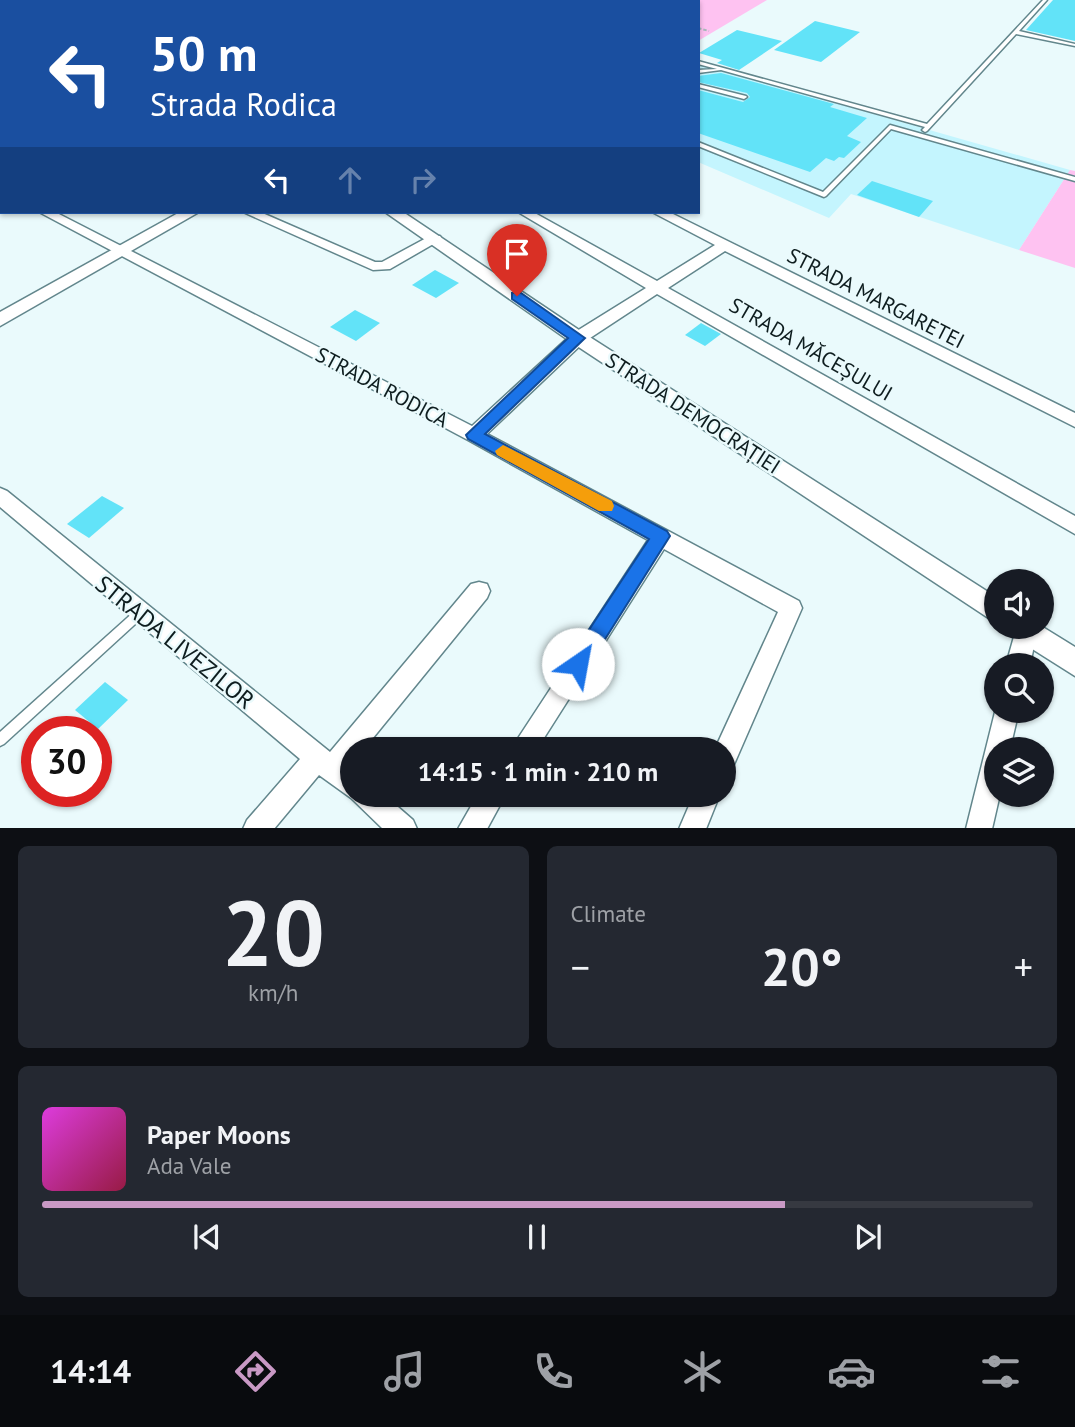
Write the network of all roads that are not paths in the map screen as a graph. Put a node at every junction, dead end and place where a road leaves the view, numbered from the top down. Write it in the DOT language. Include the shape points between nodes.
graph roads {
  1 [pos="1045,0"];
  2 [pos="1015,32"];
  3 [pos="1075,45"];
  4 [pos="700,63"];
  5 [pos="724,69"];
  6 [pos="700,72"];
  7 [pos="700,86"];
  8 [pos="744,97"];
  9 [pos="928,126"];
  10 [pos="920,135"];
  11 [pos="700,145"];
  12 [pos="1075,179"];
  13 [pos="50,214"];
  14 [pos="187,214"];
  15 [pos="255,214"];
  16 [pos="396,214"];
  17 [pos="527,214"];
  18 [pos="663,214"];
  19 [pos="435,239"];
  20 [pos="725,245"];
  21 [pos="122,251"];
  22 [pos="655,287"];
  23 [pos="0,320"];
  24 [pos="578,338"];
  25 [pos="1075,421"];
  26 [pos="474,435"];
  27 [pos="0,496"];
  28 [pos="1075,526"];
  29 [pos="661,536"];
  30 [pos="479,590"];
  31 [pos="984,603"];
  32 [pos="141,613"];
  33 [pos="1038,639"];
  34 [pos="1075,663"];
  35 [pos="531,737"];
  36 [pos="733,737"];
  37 [pos="0,740"];
  38 [pos="324,764"];
  39 [pos="340,777"];
  40 [pos="378,807"];
  41 [pos="485,807"];
  42 [pos="701,807"];
  43 [pos="984,807"];
  44 [pos="256,828"];
  45 [pos="404,828"];
  46 [pos="471,828"];
  47 [pos="692,828"];
  48 [pos="979,828"];
  1 -- 2 [label="lane"];
  2 -- 3 [label="lane"];
  2 -- 9 [label="lane"];
  4 -- 5 [label="lane"];
  5 -- 6 [label="lane"];
  5 -- 9 [label="lane"];
  7 -- 8 [label="lane"];
  9 -- 10 [label="lane"];
  10 -- 11 [label="lane" via="890,127 824,195"];
  10 -- 12 [label="lane"];
  13 -- 21 [label="street, STRADA RODICA"];
  14 -- 21 [label="street"];
  15 -- 19 [label="street" via="373,266 385,266"];
  16 -- 19 [label="street, STRADA DEMOCRAȚIEI"];
  17 -- 22 [label="street, STRADA MĂCEȘULUI"];
  18 -- 20 [label="street, STRADA MARGARETEI"];
  19 -- 24 [label="street, STRADA DEMOCRAȚIEI"];
  20 -- 22 [label="street"];
  20 -- 25 [label="street, STRADA MARGARETEI"];
  21 -- 23 [label="street"];
  21 -- 26 [label="street, STRADA RODICA"];
  22 -- 24 [label="street"];
  22 -- 28 [label="street, STRADA MĂCEȘULUI"];
  24 -- 26 [label="street"];
  24 -- 31 [label="street, STRADA DEMOCRAȚIEI"];
  26 -- 29 [label="street, STRADA RODICA"];
  27 -- 32 [label="street, STRADA LIVEZILOR"];
  29 -- 35 [label="street"];
  29 -- 36 [label="street, STRADA RODICA" via="792,608"];
  30 -- 38 [label="street"];
  32 -- 37 [label="lane"];
  32 -- 38 [label="street, STRADA LIVEZILOR"];
  33 -- 34 [label="street"];
  38 -- 39 [label="street, STRADA LIVEZILOR"];
  38 -- 44 [label="street"];
  40 -- 45 [label="street"];
  41 -- 46 [label="street"];
  42 -- 47 [label="street"];
  43 -- 48 [label="street"];
}
